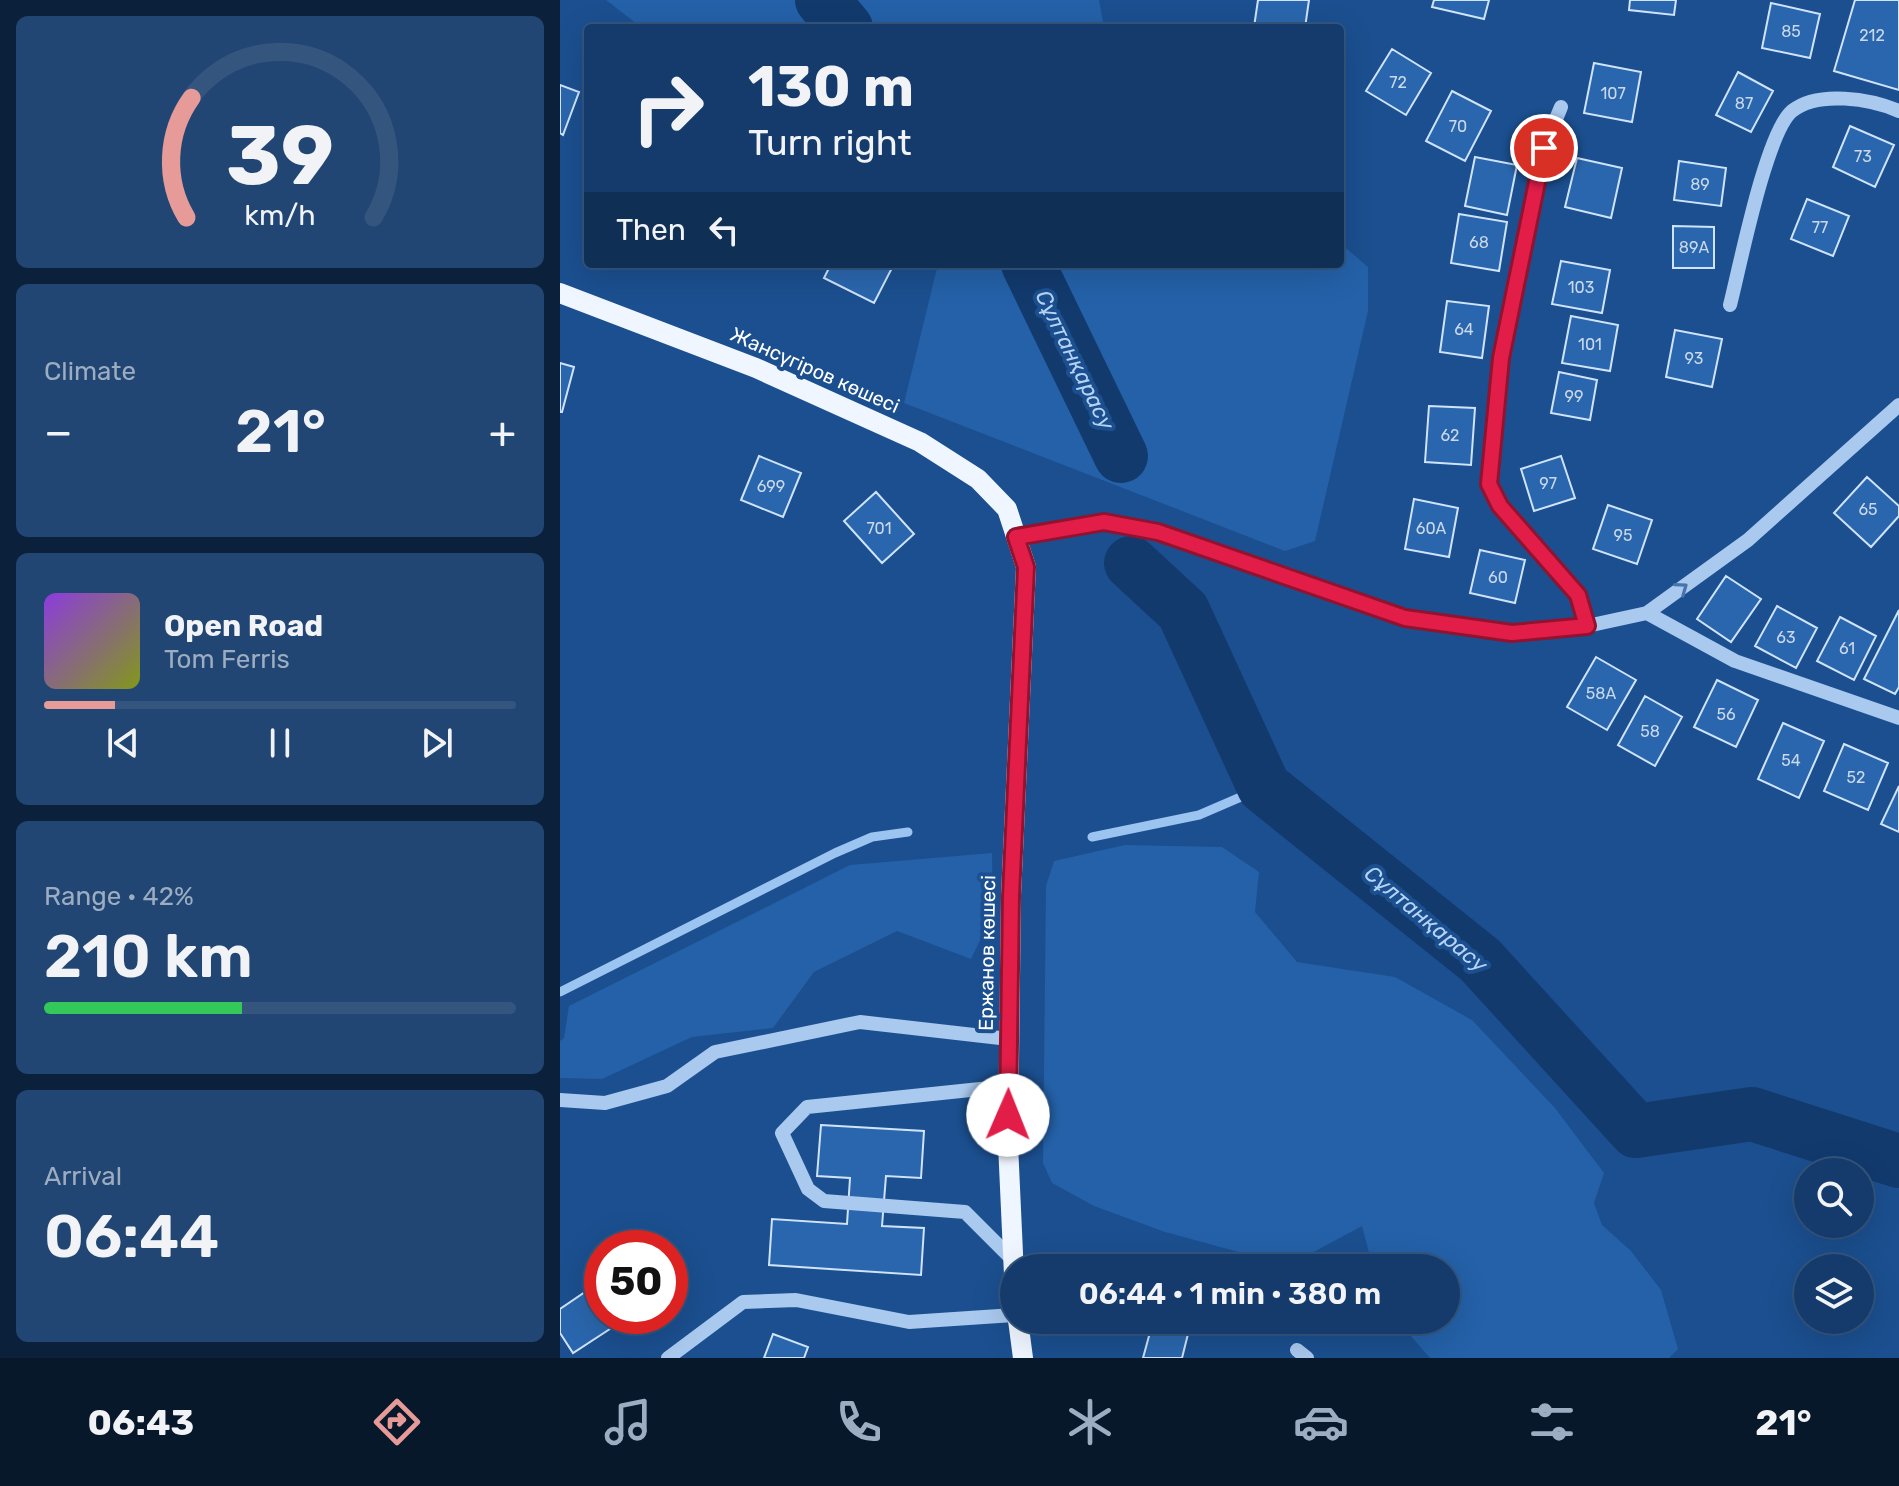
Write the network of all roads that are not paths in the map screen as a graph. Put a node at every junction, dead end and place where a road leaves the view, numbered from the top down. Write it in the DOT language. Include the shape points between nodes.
graph roads {
  1 [pos="1561,107"];
  2 [pos="1899,111"];
  3 [pos="560,293"];
  4 [pos="1730,305"];
  5 [pos="1899,405"];
  6 [pos="1016,537"];
  7 [pos="1647,613"];
  8 [pos="1587,626"];
  9 [pos="1899,718"];
  10 [pos="1009,1039"];
  11 [pos="1009,1086"];
  12 [pos="560,1100"];
  13 [pos="1001,1254"];
  14 [pos="1013,1254"];
  15 [pos="1000,1316"];
  16 [pos="1020,1334"];
  17 [pos="668,1358"];
  18 [pos="1023,1358"];
  1 -- 8 [label="street" via="1544,148 1501,358 1489,484 1500,506 1578,595"];
  2 -- 4 [label="street" via="1879,102 1825,98 1792,111 1773,141"];
  3 -- 6 [label="main road, Жансүгіров көшесі" via="756,368 920,442 978,479 1007,509"];
  7 -- 5 [label="street, one-way" via="1748,540"];
  6 -- 8 [label="street" via="1104,522 1158,532 1405,618 1512,633"];
  6 -- 10 [label="main road, Ержанов көшесі" via="1026,567"];
  7 -- 8 [label="street"];
  7 -- 9 [label="street" via="1735,661"];
  10 -- 11 [label="main road, Ержанов көшесі"];
  10 -- 12 [label="street" via="860,1022 715,1052 667,1086 605,1103"];
  11 -- 13 [label="street" via="807,1107 782,1133 808,1189 824,1201 965,1212"];
  11 -- 14 [label="main road, Ержанов көшесі"];
  15 -- 17 [label="street" via="909,1322 796,1300 743,1302"];
  16 -- 18 [label="main road"];
}
